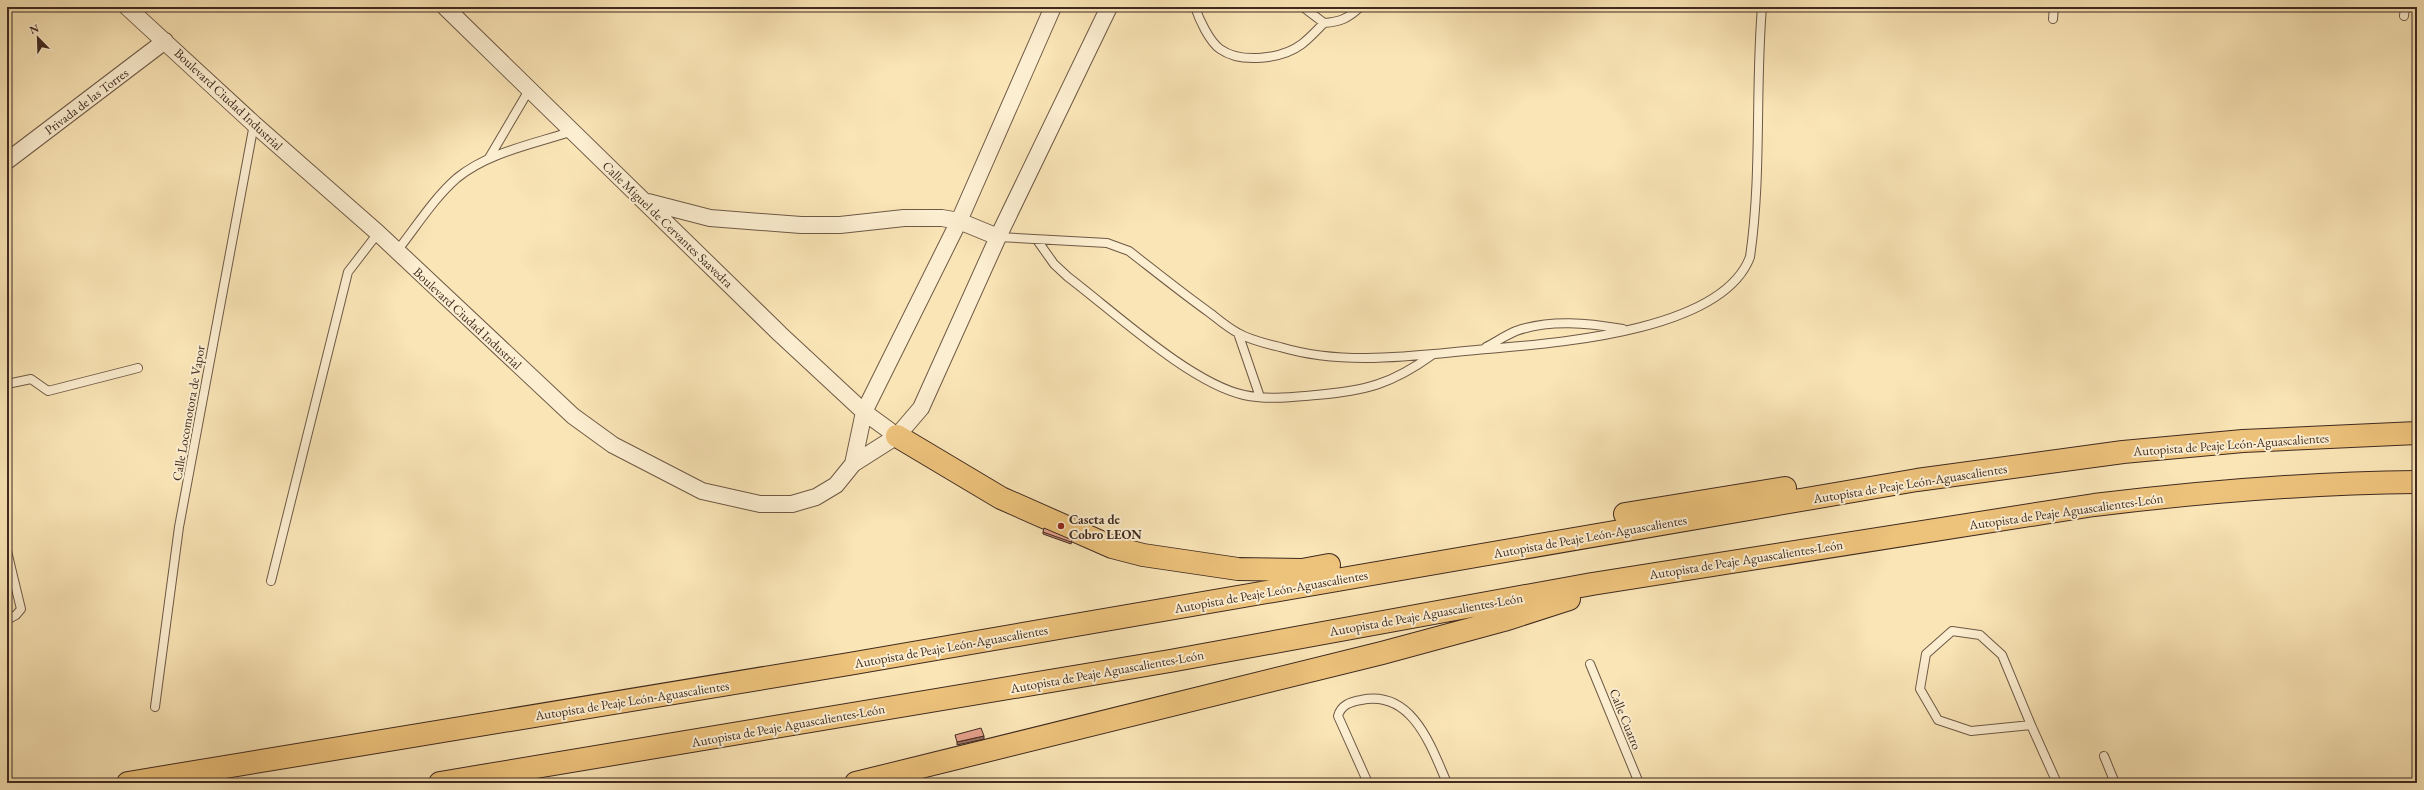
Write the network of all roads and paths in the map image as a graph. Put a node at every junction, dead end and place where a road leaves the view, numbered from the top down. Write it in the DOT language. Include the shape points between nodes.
graph roads {
  1 [pos="127,7"];
  2 [pos="445,7"];
  3 [pos="1053,7"];
  4 [pos="1109,7"];
  5 [pos="1195,7"];
  6 [pos="1303,7"];
  7 [pos="1360,7"];
  8 [pos="1762,7"];
  9 [pos="2054,7"];
  10 [pos="2405,7"];
  11 [pos="2404,16"];
  12 [pos="2053,19"];
  13 [pos="1324,23"];
  14 [pos="166,41"];
  15 [pos="529,90"];
  16 [pos="254,124"];
  17 [pos="573,132"];
  18 [pos="489,158"];
  19 [pos="7,161"];
  20 [pos="646,202"];
  21 [pos="959,221"];
  22 [pos="378,234"];
  23 [pos="998,237"];
  24 [pos="1037,240"];
  25 [pos="397,251"];
  26 [pos="1628,330"];
  27 [pos="1238,333"];
  28 [pos="1481,350"];
  29 [pos="1433,354"];
  30 [pos="138,368"];
  31 [pos="7,384"];
  32 [pos="1260,398"];
  33 [pos="864,412"];
  34 [pos="2417,433"];
  35 [pos="897,436"];
  36 [pos="853,464"];
  37 [pos="1917,480"];
  38 [pos="2417,482"];
  39 [pos="7,551"];
  40 [pos="10,573"];
  41 [pos="271,581"];
  42 [pos="1592,584"];
  43 [pos="7,620"];
  44 [pos="1590,664"];
  45 [pos="155,707"];
  46 [pos="2031,725"];
  47 [pos="2104,756"];
  48 [pos="128,783"];
  49 [pos="440,783"];
  50 [pos="856,783"];
  51 [pos="1368,783"];
  52 [pos="1447,783"];
  53 [pos="1639,783"];
  54 [pos="2057,783"];
  55 [pos="2115,783"];
  1 -- 14 [label="street, Boulevard Ciudad Industrial"];
  2 -- 15 [label="street, Calle Miguel de Cervantes Saavedra"];
  3 -- 21 [label="street, Boulevard Ciudad Industrial"];
  4 -- 23 [label="street, Boulevard Ciudad Industrial"];
  5 -- 13 [label="lane" via="1199,21 1220,49 1245,58 1274,57 1301,45"];
  6 -- 13 [label="lane"];
  7 -- 13 [label="lane" via="1350,18 1335,23"];
  8 -- 26 [label="lane" via="1758,55 1757,165 1752,242 1745,269 1734,282 1690,310"];
  9 -- 12 [label="lane"];
  10 -- 11 [label="lane"];
  14 -- 16 [label="street, Boulevard Ciudad Industrial"];
  14 -- 19 [label="street, Privada de las Torres"];
  15 -- 17 [label="street, Calle Miguel de Cervantes Saavedra"];
  15 -- 18 [label="lane"];
  16 -- 22 [label="street, Boulevard Ciudad Industrial"];
  16 -- 45 [label="lane, Calle Locomotora de Vapor" via="179,527"];
  17 -- 18 [label="lane"];
  17 -- 20 [label="street, Calle Miguel de Cervantes Saavedra"];
  18 -- 25 [label="lane" via="453,182"];
  20 -- 21 [label="street" via="710,218 801,225 925,217"];
  20 -- 33 [label="street, Calle Miguel de Cervantes Saavedra" via="780,334"];
  21 -- 23 [label="street"];
  21 -- 33 [label="street, Boulevard Ciudad Industrial"];
  22 -- 25 [label="street, Boulevard Ciudad Industrial"];
  22 -- 41 [label="lane" via="348,272"];
  23 -- 24 [label="lane"];
  23 -- 35 [label="street, Boulevard Ciudad Industrial" via="921,408"];
  24 -- 27 [label="lane" via="1099,242 1124,248"];
  24 -- 32 [label="lane" via="1054,264 1068,277 1175,360 1220,388"];
  25 -- 36 [label="street, Boulevard Ciudad Industrial" via="573,416 613,446 702,491 760,504 792,504 816,497 836,485"];
  26 -- 28 [label="lane" via="1580,340"];
  26 -- 28 [label="lane" via="1593,324 1557,323 1516,331"];
  27 -- 29 [label="lane" via="1279,347 1311,354 1357,358"];
  27 -- 32 [label="lane"];
  28 -- 29 [label="lane"];
  29 -- 32 [label="lane" via="1384,384 1334,394"];
  30 -- 31 [label="lane" via="52,390 45,390 31,379"];
  33 -- 35 [label="street, Calle Miguel de Cervantes Saavedra"];
  33 -- 36 [label="street, Boulevard Ciudad Industrial"];
  34 -- 37 [label="highway, Autopista de Peaje León-Aguascalientes" via="2213,444 2123,452"];
  35 -- 36 [label="street, Boulevard Ciudad Industrial"];
  35 -- 37 [label="highway" via="1001,498 1112,547 1143,555 1238,569 1302,570 1740,494 1824,483 1889,478"];
  37 -- 48 [label="highway, Autopista de Peaje León-Aguascalientes" via="857,662"];
  38 -- 42 [label="highway, Autopista de Peaje Aguascalientes-León" via="2287,488 2094,504"];
  39 -- 40 [label="lane"];
  40 -- 43 [label="lane" via="21,609"];
  42 -- 49 [label="highway, Autopista de Peaje Aguascalientes-León" via="1170,661"];
  42 -- 50 [label="highway" via="1572,598 1543,608 1389,651"];
  44 -- 53 [label="lane, Calle Cuatro"];
  46 -- 46 [label="lane" via="2002,655 1980,635 1952,631 1926,654 1920,689 1938,720 1971,731"];
  46 -- 54 [label="lane"];
  47 -- 55 [label="lane"];
  51 -- 52 [label="lane" via="1338,716 1340,709 1346,704 1373,698 1392,702 1412,715 1428,740"];
}
